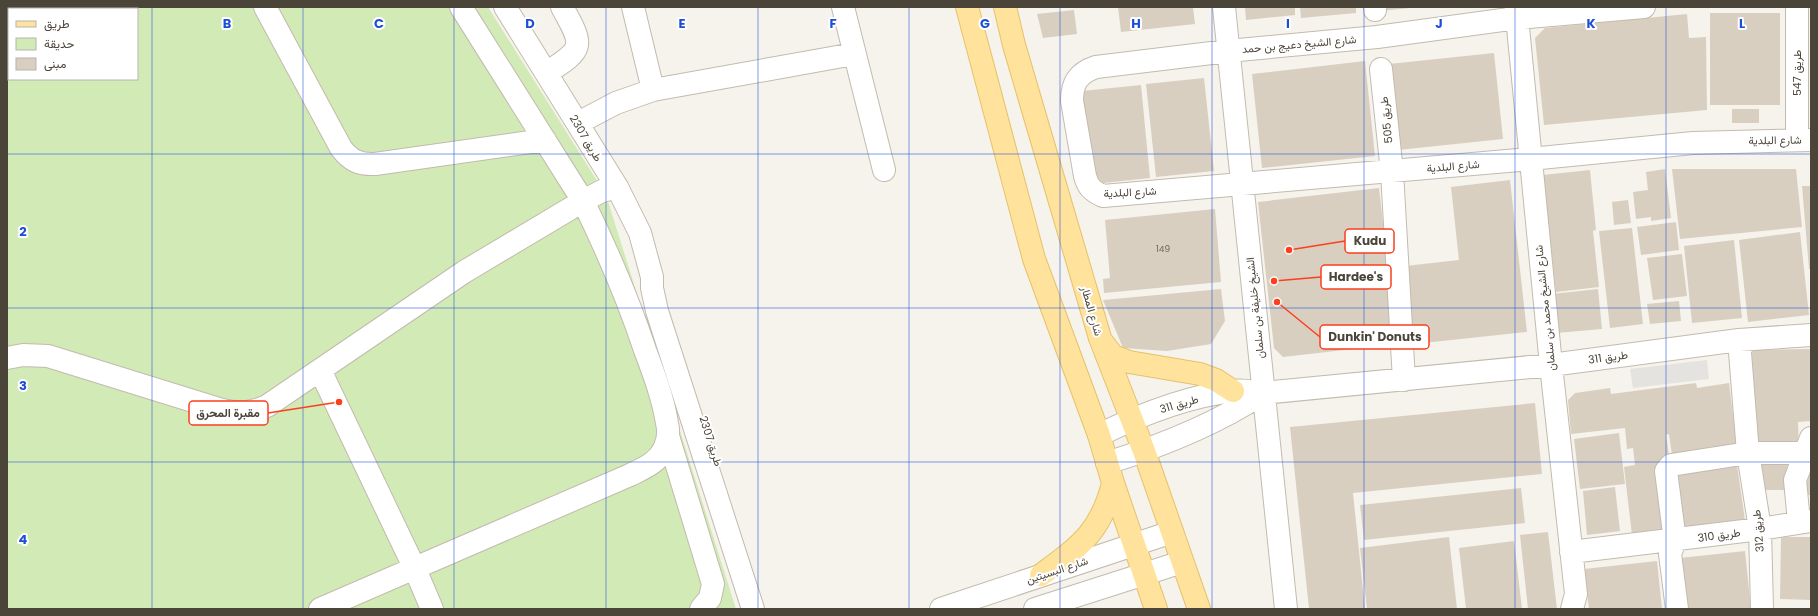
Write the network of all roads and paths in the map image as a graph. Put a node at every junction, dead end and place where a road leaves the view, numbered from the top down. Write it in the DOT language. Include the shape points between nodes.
graph roads {
  1 [pos="265,7"];
  2 [pos="461,7"];
  3 [pos="505,7"];
  4 [pos="562,7"];
  5 [pos="633,7"];
  6 [pos="842,7"];
  7 [pos="967,7"];
  8 [pos="1005,7"];
  9 [pos="1224,7"];
  10 [pos="1644,7"];
  11 [pos="1797,7"];
  12 [pos="1516,13"];
  13 [pos="1228,51"];
  14 [pos="854,54"];
  15 [pos="1381,69"];
  16 [pos="546,73"];
  17 [pos="653,90"];
  18 [pos="578,123"];
  19 [pos="1804,139"];
  20 [pos="545,140"];
  21 [pos="1530,159"];
  22 [pos="884,170"];
  23 [pos="1392,172"];
  24 [pos="1243,184"];
  25 [pos="617,187"];
  26 [pos="1095,193"];
  27 [pos="583,202"];
  28 [pos="652,277"];
  29 [pos="1811,335"];
  30 [pos="1100,338"];
  31 [pos="1739,340"];
  32 [pos="7,358"];
  33 [pos="1551,365"];
  34 [pos="320,370"];
  35 [pos="1404,380"];
  36 [pos="1233,391"];
  37 [pos="1263,393"];
  38 [pos="1131,419"];
  39 [pos="1099,435"];
  40 [pos="668,436"];
  41 [pos="1808,446"];
  42 [pos="1144,452"];
  43 [pos="1748,453"];
  44 [pos="1110,473"];
  45 [pos="1805,521"];
  46 [pos="1760,529"];
  47 [pos="1172,532"];
  48 [pos="1675,541"];
  49 [pos="1134,545"];
  50 [pos="1571,552"];
  51 [pos="1182,562"];
  52 [pos="415,569"];
  53 [pos="1041,575"];
  54 [pos="1145,575"];
  55 [pos="320,609"];
  56 [pos="432,609"];
  57 [pos="701,609"];
  58 [pos="753,609"];
  59 [pos="764,609"];
  60 [pos="941,609"];
  61 [pos="1035,609"];
  62 [pos="1156,609"];
  63 [pos="1199,609"];
  64 [pos="1286,609"];
  65 [pos="1572,609"];
  66 [pos="1677,609"];
  67 [pos="1762,609"];
  1 -- 20 [label="street" via="341,148 354,161 375,164"];
  2 -- 20 [label="street"];
  3 -- 16 [label="street, طريق 2307"];
  4 -- 16 [label="street" via="576,31 578,47 565,61"];
  5 -- 17 [label="street"];
  6 -- 14 [label="street"];
  7 -- 39 [label="main road" via="1034,259"];
  8 -- 30 [label="main road, شارع المطار"];
  9 -- 13 [label="street, الشيخ خليفة بن سلمان"];
  10 -- 12 [label="street, شارع الشيخ دعيج بن حمد"];
  11 -- 19 [label="street, طريق 547"];
  12 -- 13 [label="street, شارع الشيخ دعيج بن حمد" via="1377,36"];
  12 -- 21 [label="street, شارع الشيخ محمد بن سلمان"];
  13 -- 24 [label="street, الشيخ خليفة بن سلمان"];
  13 -- 26 [label="street, شارع الشيخ دعيج بن حمد" via="1096,67 1076,78 1072,89 1073,108 1085,176 1088,186"];
  14 -- 17 [label="street"];
  14 -- 22 [label="street"];
  15 -- 23 [label="street, طريق 505"];
  16 -- 18 [label="street, طريق 2307"];
  17 -- 18 [label="street" via="616,103"];
  18 -- 25 [label="street, طريق 2307"];
  19 -- 21 [label="street, شارع البلدية" via="1693,143"];
  20 -- 27 [label="street"];
  21 -- 23 [label="street, شارع البلدية"];
  21 -- 33 [label="street, شارع الشيخ محمد بن سلمان"];
  23 -- 24 [label="street, شارع البلدية"];
  23 -- 35 [label="street"];
  24 -- 26 [label="street, شارع البلدية" via="1103,196"];
  24 -- 37 [label="street, الشيخ خليفة بن سلمان"];
  25 -- 27 [label="street" via="602,191"];
  25 -- 28 [label="street, طريق 2307" via="640,234"];
  27 -- 34 [label="street" via="464,272"];
  27 -- 40 [label="street" via="600,235 638,328 659,389 668,424"];
  28 -- 58 [label="street, طريق 2307" via="657,311"];
  28 -- 59 [label="street, طريق 2307" via="659,285 668,306"];
  29 -- 31 [label="street, طريق 311"];
  30 -- 36 [label="main road" via="1112,356 1129,362 1200,374"];
  30 -- 38 [label="main road, شارع المطار"];
  31 -- 33 [label="street, طريق 311"];
  31 -- 43 [label="street, طريق 312"];
  32 -- 34 [label="street" via="36,355 59,359 235,413 248,413 267,406"];
  33 -- 35 [label="street, طريق 311"];
  33 -- 50 [label="street, شارع الشيخ محمد بن سلمان"];
  34 -- 52 [label="street"];
  35 -- 37 [label="street, طريق 311"];
  36 -- 37 [label="street, طريق 311"];
  36 -- 38 [label="street, طريق 311" via="1183,402"];
  37 -- 42 [label="street, طريق 311" via="1222,417"];
  37 -- 64 [label="street, الشيخ خليفة بن سلمان"];
  38 -- 39 [label="street, طريق 311"];
  38 -- 42 [label="main road, شارع المطار"];
  39 -- 44 [label="main road"];
  40 -- 52 [label="street" via="660,456 653,463"];
  40 -- 57 [label="street" via="713,584 710,598"];
  41 -- 43 [label="street"];
  41 -- 45 [label="street" via="1795,480"];
  42 -- 44 [label="street, طريق 311"];
  42 -- 47 [label="main road, شارع المطار"];
  43 -- 46 [label="street, طريق 312"];
  43 -- 48 [label="street" via="1671,465 1666,471"];
  44 -- 49 [label="main road"];
  44 -- 53 [label="main road" via="1108,502 1098,524 1070,554"];
  45 -- 46 [label="street, طريق 310"];
  46 -- 48 [label="street, طريق 310"];
  46 -- 67 [label="street, طريق 312"];
  47 -- 49 [label="street, شارع البسيتين"];
  47 -- 51 [label="main road, شارع المطار"];
  48 -- 50 [label="street, طريق 310"];
  48 -- 66 [label="street" via="1670,554"];
  49 -- 53 [label="street, شارع البسيتين"];
  49 -- 54 [label="main road"];
  50 -- 65 [label="street, شارع الشيخ محمد بن سلمان" via="1576,594"];
  51 -- 54 [label="street"];
  51 -- 63 [label="main road, شارع المطار"];
  52 -- 55 [label="street"];
  52 -- 56 [label="street"];
  53 -- 60 [label="street, شارع البسيتين"];
  54 -- 61 [label="street"];
  54 -- 62 [label="main road"];
}
